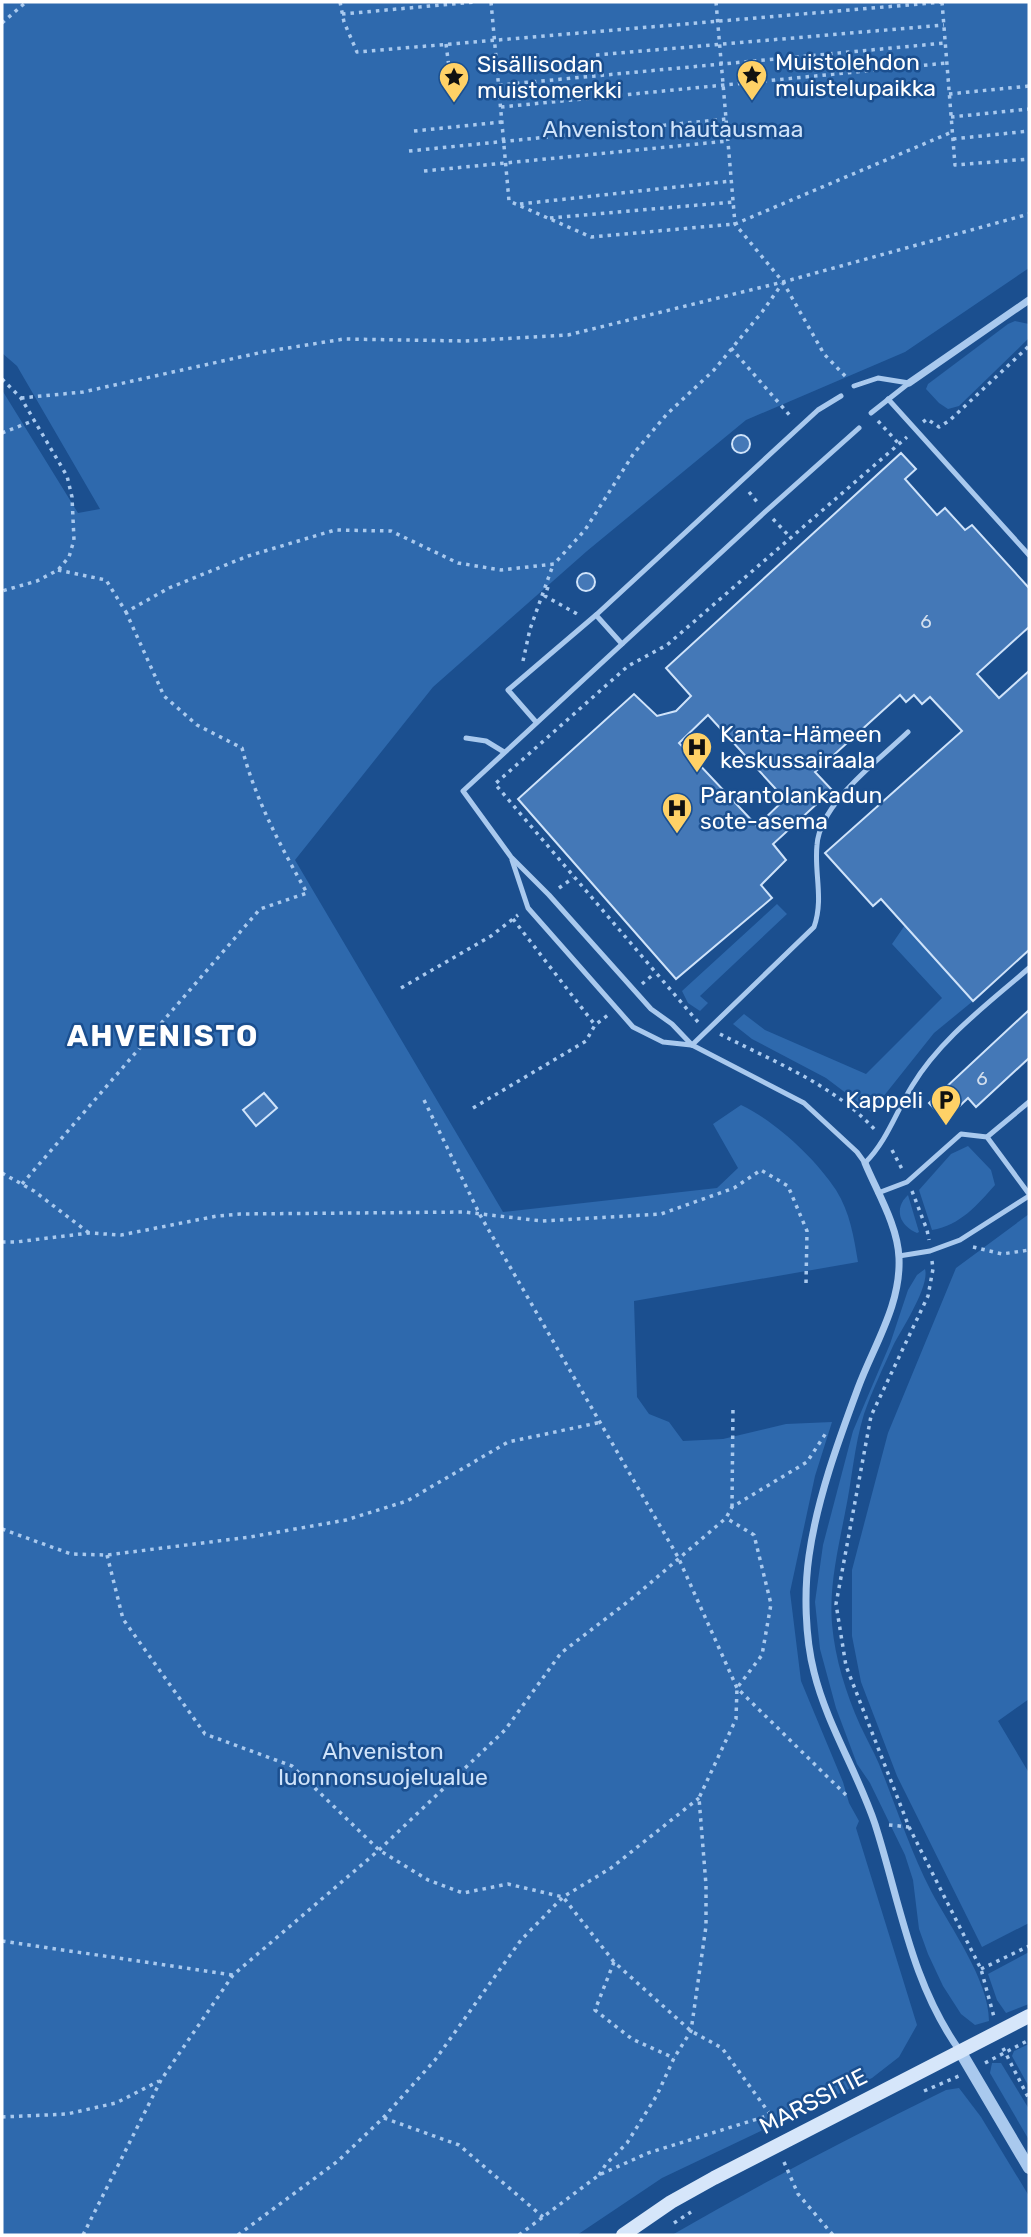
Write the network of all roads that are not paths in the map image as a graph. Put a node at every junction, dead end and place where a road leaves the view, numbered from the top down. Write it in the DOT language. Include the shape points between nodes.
graph roads {
  1 [pos="1029,300"];
  2 [pos="909,383"];
  3 [pos="854,386"];
  4 [pos="841,396"];
  5 [pos="888,399"];
  6 [pos="871,413"];
  7 [pos="859,428"];
  8 [pos="1029,555"];
  9 [pos="596,615"];
  10 [pos="622,644"];
  11 [pos="536,722"];
  12 [pos="908,733"];
  13 [pos="466,738"];
  14 [pos="504,752"];
  15 [pos="511,857"];
  16 [pos="1029,968"];
  17 [pos="692,1045"];
  18 [pos="1029,1102"];
  19 [pos="987,1137"];
  20 [pos="865,1163"];
  21 [pos="878,1193"];
  22 [pos="1029,1195"];
  23 [pos="899,1256"];
  24 [pos="1029,2016"];
  25 [pos="961,2051"];
  26 [pos="1029,2168"];
  27 [pos="623,2235"];
  1 -- 2 [label="street"];
  2 -- 3 [label="lane" via="878,378"];
  2 -- 5 [label="lane"];
  4 -- 9 [label="lane" via="800,426"];
  5 -- 6 [label="lane"];
  5 -- 8 [label="lane"];
  7 -- 10 [label="lane"];
  9 -- 10 [label="lane"];
  9 -- 11 [label="lane" via="509,690"];
  10 -- 11 [label="lane"];
  11 -- 14 [label="lane"];
  12 -- 17 [label="lane" via="835,803 822,828 817,844 819,908 814,927"];
  13 -- 14 [label="lane" via="486,741"];
  14 -- 15 [label="lane" via="463,791"];
  15 -- 17 [label="lane" via="651,1009"];
  15 -- 17 [label="lane" via="528,908 633,1027 663,1042"];
  16 -- 20 [label="lane" via="947,1040 912,1086 884,1139"];
  17 -- 20 [label="lane" via="804,1102"];
  18 -- 19 [label="lane"];
  19 -- 21 [label="lane" via="961,1134 907,1181"];
  19 -- 22 [label="lane"];
  20 -- 21 [label="street"];
  21 -- 23 [label="street"];
  22 -- 23 [label="lane" via="960,1240"];
  23 -- 25 [label="street" via="895,1297 823,1490 809,1557 807,1628 814,1672 874,1823 924,1989"];
  24 -- 25 [label="main road, MARSSITIE"];
  25 -- 26 [label="street"];
  25 -- 27 [label="main road, MARSSITIE" via="714,2178"];
}
